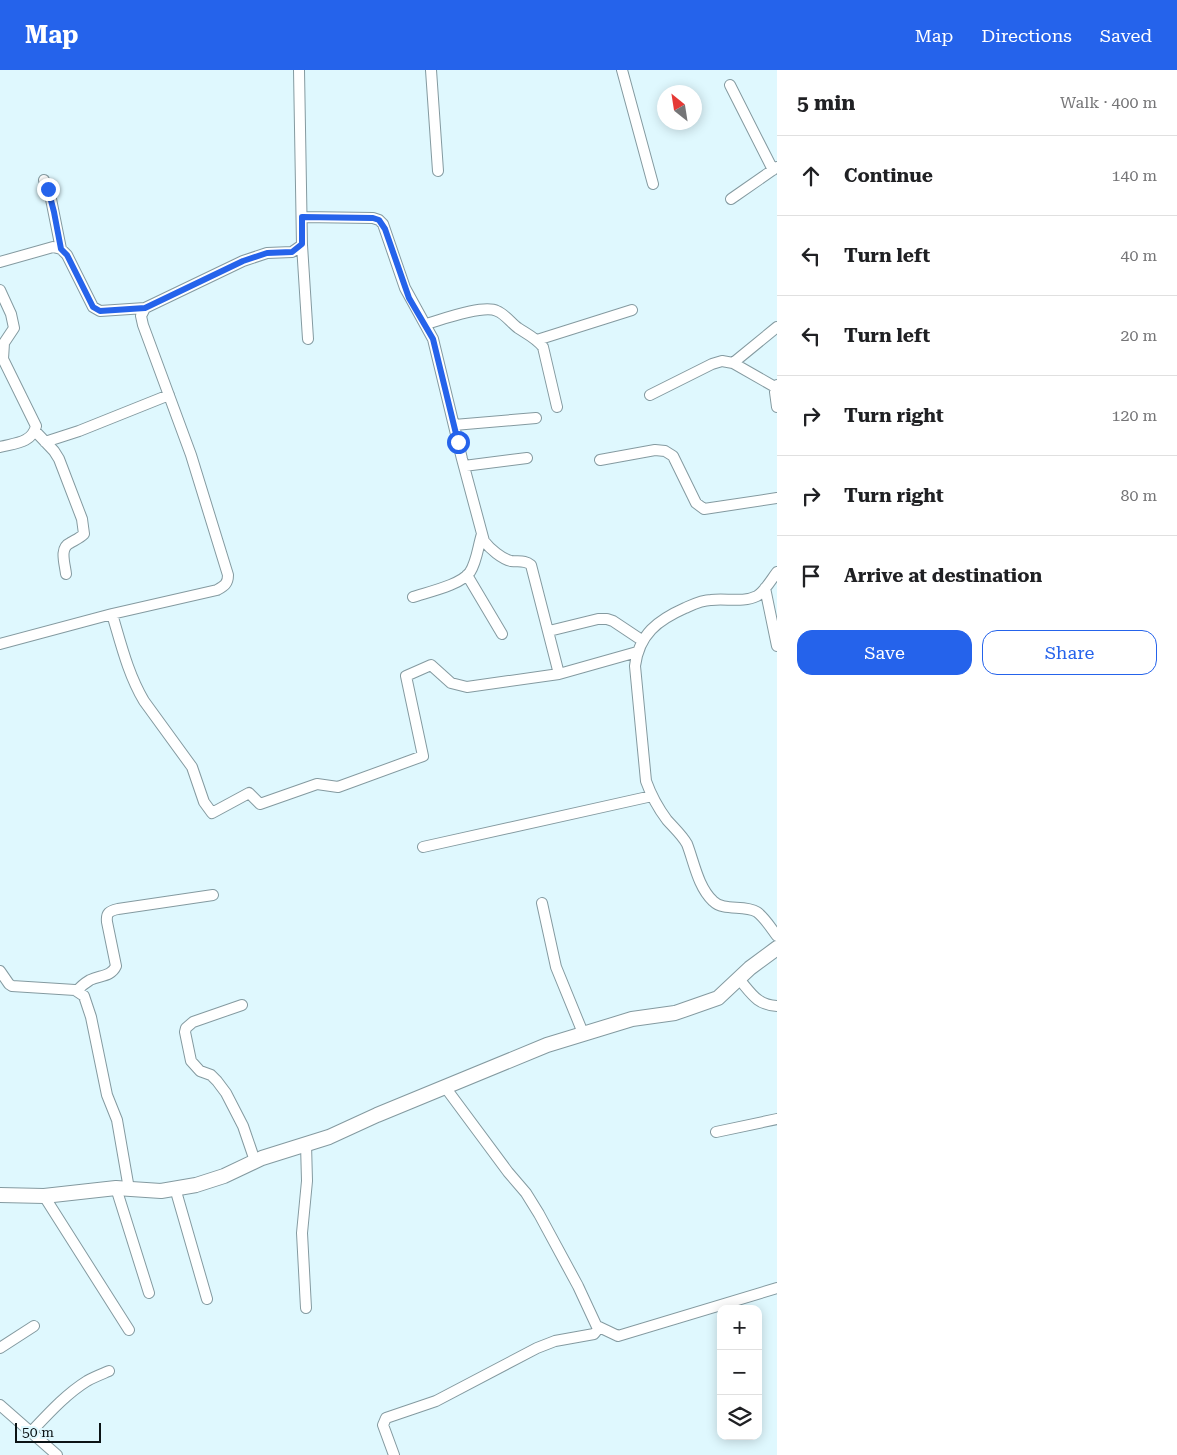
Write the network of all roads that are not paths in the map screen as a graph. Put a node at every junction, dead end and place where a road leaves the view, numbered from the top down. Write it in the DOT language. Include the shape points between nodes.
graph roads {
  1 [pos="299,70"];
  2 [pos="431,70"];
  3 [pos="622,70"];
  4 [pos="730,85"];
  5 [pos="775,169"];
  6 [pos="438,171"];
  7 [pos="44,180"];
  8 [pos="653,184"];
  9 [pos="731,198"];
  10 [pos="302,217"];
  11 [pos="302,244"];
  12 [pos="61,249"];
  13 [pos="0,262"];
  14 [pos="1,296"];
  15 [pos="145,308"];
  16 [pos="632,310"];
  17 [pos="426,324"];
  18 [pos="777,327"];
  19 [pos="308,339"];
  20 [pos="537,340"];
  21 [pos="733,362"];
  22 [pos="776,386"];
  23 [pos="169,395"];
  24 [pos="650,395"];
  25 [pos="556,407"];
  26 [pos="777,407"];
  27 [pos="536,418"];
  28 [pos="454,425"];
  29 [pos="35,431"];
  30 [pos="45,442"];
  31 [pos="0,447"];
  32 [pos="527,458"];
  33 [pos="600,460"];
  34 [pos="464,466"];
  35 [pos="777,498"];
  36 [pos="482,534"];
  37 [pos="777,572"];
  38 [pos="66,574"];
  39 [pos="467,575"];
  40 [pos="765,588"];
  41 [pos="413,597"];
  42 [pos="112,614"];
  43 [pos="549,631"];
  44 [pos="502,634"];
  45 [pos="643,640"];
  46 [pos="0,644"];
  47 [pos="777,646"];
  48 [pos="637,652"];
  49 [pos="559,674"];
  50 [pos="652,796"];
  51 [pos="422,847"];
  52 [pos="213,895"];
  53 [pos="542,902"];
  54 [pos="777,936"];
  55 [pos="777,948"];
  56 [pos="0,971"];
  57 [pos="739,980"];
  58 [pos="77,991"];
  59 [pos="242,1005"];
  60 [pos="777,1006"];
  61 [pos="583,1033"];
  62 [pos="445,1087"];
  63 [pos="777,1119"];
  64 [pos="716,1132"];
  65 [pos="306,1144"];
  66 [pos="255,1161"];
  67 [pos="122,1188"];
  68 [pos="175,1188"];
  69 [pos="0,1195"];
  70 [pos="44,1196"];
  71 [pos="777,1288"];
  72 [pos="149,1293"];
  73 [pos="207,1299"];
  74 [pos="306,1308"];
  75 [pos="34,1326"];
  76 [pos="598,1326"];
  77 [pos="129,1330"];
  78 [pos="0,1348"];
  79 [pos="109,1371"];
  80 [pos="0,1406"];
  81 [pos="31,1432"];
  82 [pos="57,1455"];
  83 [pos="394,1455"];
  1 -- 10 [label="street"];
  2 -- 6 [label="street"];
  3 -- 8 [label="street"];
  4 -- 5 [label="street"];
  5 -- 9 [label="street"];
  7 -- 12 [label="street"];
  10 -- 11 [label="street"];
  10 -- 17 [label="street" via="379,220 409,298"];
  11 -- 15 [label="street" via="292,252 267,253 243,261"];
  11 -- 19 [label="street"];
  12 -- 13 [label="street" via="53,247"];
  12 -- 15 [label="street" via="93,307 100,311"];
  14 -- 29 [label="street" via="14,328 4,343 2,359 36,426"];
  15 -- 23 [label="street" via="141,316 142,325"];
  16 -- 20 [label="street"];
  17 -- 20 [label="street" via="494,309"];
  17 -- 28 [label="street" via="433,339"];
  18 -- 21 [label="street"];
  20 -- 25 [label="street" via="546,355"];
  21 -- 22 [label="street"];
  21 -- 24 [label="street" via="712,364"];
  22 -- 26 [label="street"];
  23 -- 30 [label="street"];
  23 -- 42 [label="street" via="192,455 228,581 217,590"];
  27 -- 28 [label="street"];
  28 -- 34 [label="street"];
  29 -- 30 [label="street"];
  29 -- 31 [label="street" via="30,438"];
  30 -- 38 [label="street" via="59,459 84,529 80,538 65,546"];
  32 -- 34 [label="street"];
  33 -- 35 [label="street" via="665,451 673,456 696,503 704,509"];
  34 -- 36 [label="street"];
  36 -- 39 [label="street"];
  36 -- 43 [label="street" via="488,546 507,559 531,565"];
  37 -- 40 [label="street"];
  39 -- 41 [label="street"];
  39 -- 44 [label="street"];
  40 -- 45 [label="street" via="751,598 701,601 662,620"];
  40 -- 47 [label="street"];
  42 -- 46 [label="street"];
  42 -- 49 [label="street" via="137,690 192,767 204,802 212,813 249,793 260,804 316,784 338,787 423,756 406,676 431,665 451,683 467,686"];
  43 -- 45 [label="street" via="607,619"];
  43 -- 49 [label="street"];
  45 -- 48 [label="street"];
  48 -- 49 [label="street"];
  48 -- 50 [label="street" via="635,666 646,781"];
  50 -- 51 [label="street"];
  50 -- 54 [label="street" via="665,818 683,838 704,890 713,901 718,905 757,912"];
  52 -- 58 [label="street" via="108,912 106,922 116,966 111,973 93,978"];
  53 -- 61 [label="street" via="556,967"];
  55 -- 57 [label="street"];
  56 -- 58 [label="street" via="12,986"];
  57 -- 60 [label="street" via="759,1002"];
  57 -- 61 [label="street" via="718,998 704,1003"];
  58 -- 67 [label="street" via="88,1005 107,1095 117,1120"];
  59 -- 66 [label="street" via="193,1022 185,1032 192,1061 200,1071 211,1075 226,1093 243,1126"];
  61 -- 62 [label="street"];
  62 -- 65 [label="street"];
  62 -- 76 [label="street" via="526,1193"];
  63 -- 64 [label="street"];
  65 -- 66 [label="street"];
  65 -- 74 [label="street" via="307,1181 302,1233"];
  66 -- 68 [label="street" via="224,1176"];
  67 -- 68 [label="street" via="161,1191"];
  67 -- 70 [label="street"];
  67 -- 72 [label="street"];
  68 -- 73 [label="street"];
  69 -- 70 [label="street"];
  70 -- 77 [label="street"];
  71 -- 76 [label="street" via="618,1336"];
  75 -- 78 [label="street"];
  76 -- 83 [label="street" via="594,1334 563,1339 537,1348 436,1401 386,1418 383,1425"];
  79 -- 81 [label="street" via="79,1387"];
  80 -- 81 [label="street"];
  81 -- 82 [label="street"];
}
